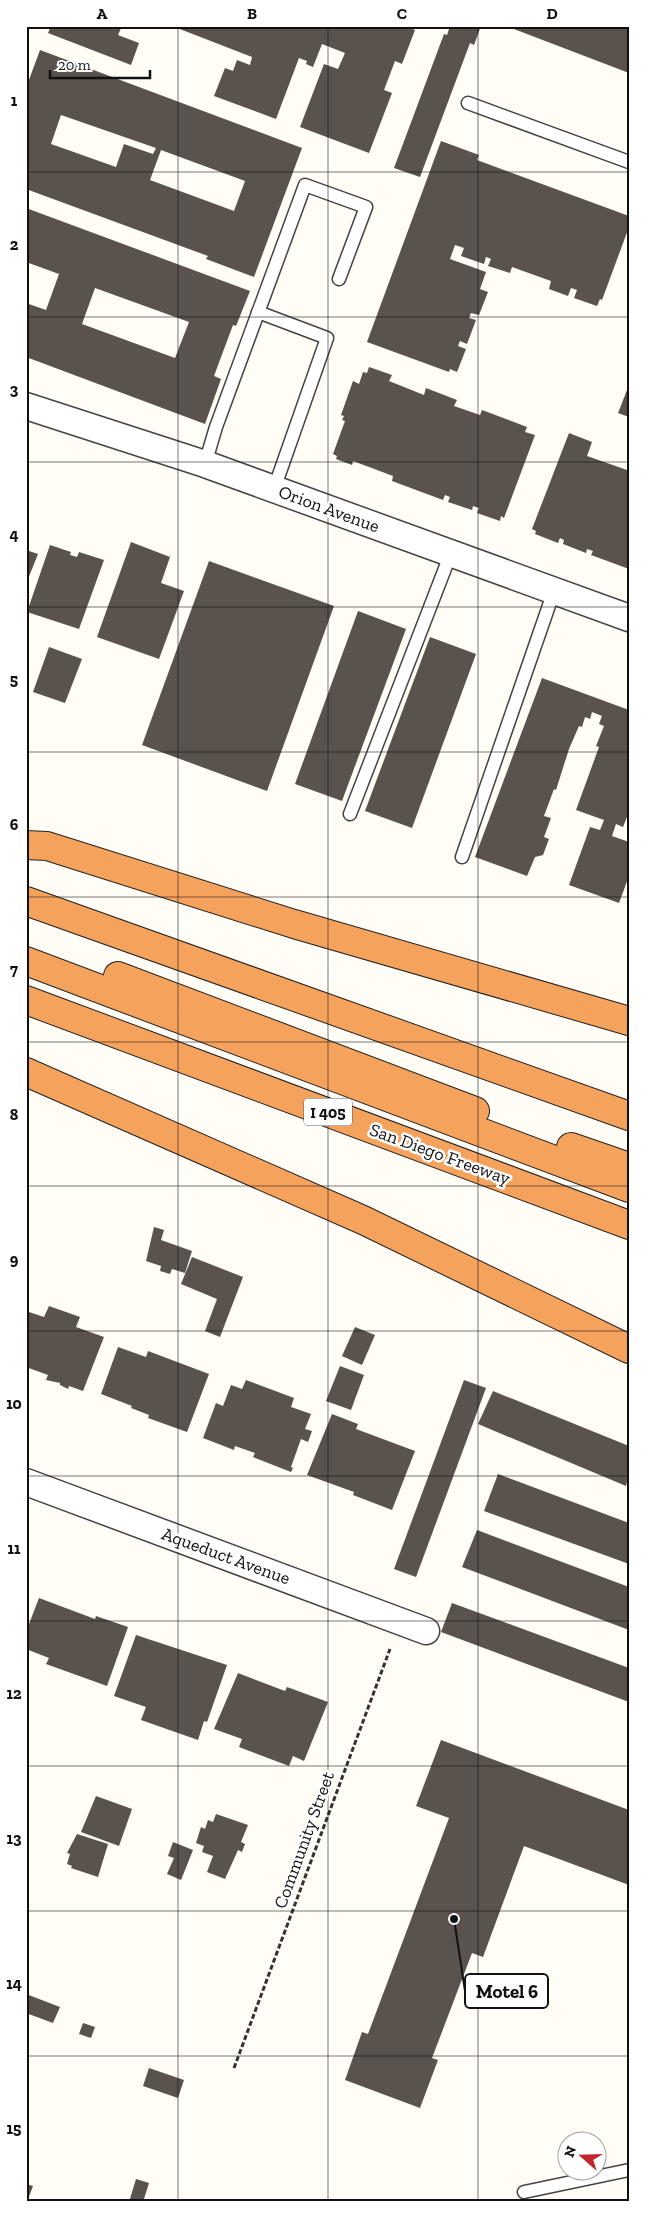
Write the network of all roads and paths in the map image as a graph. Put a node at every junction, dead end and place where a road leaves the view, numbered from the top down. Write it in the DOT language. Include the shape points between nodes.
graph roads {
  1 [pos="468,103"];
  2 [pos="629,162"];
  3 [pos="338,278"];
  4 [pos="258,312"];
  5 [pos="26,406"];
  6 [pos="205,464"];
  7 [pos="274,489"];
  8 [pos="451,553"];
  9 [pos="554,591"];
  10 [pos="629,618"];
  11 [pos="350,814"];
  12 [pos="26,844"];
  13 [pos="462,857"];
  14 [pos="26,901"];
  15 [pos="26,942"];
  16 [pos="26,961"];
  17 [pos="26,1000"];
  18 [pos="629,1021"];
  19 [pos="26,1072"];
  20 [pos="629,1116"];
  21 [pos="629,1168"];
  22 [pos="629,1188"];
  23 [pos="629,1225"];
  24 [pos="629,1349"];
  25 [pos="26,1482"];
  26 [pos="401,1621"];
  27 [pos="426,1631"];
  28 [pos="234,2068"];
  29 [pos="629,2170"];
  30 [pos="524,2192"];
  1 -- 2 [label="lane"];
  3 -- 4 [label="lane" via="366,207 305,185"];
  4 -- 6 [label="lane"];
  4 -- 7 [label="lane" via="327,338"];
  5 -- 6 [label="street, Orion Avenue"];
  6 -- 7 [label="street, Orion Avenue"];
  7 -- 8 [label="street, Orion Avenue"];
  8 -- 9 [label="street, Orion Avenue"];
  8 -- 11 [label="lane"];
  9 -- 10 [label="street, Orion Avenue"];
  9 -- 13 [label="lane"];
  12 -- 18 [label="highway" via="47,846 294,924"];
  14 -- 20 [label="highway"];
  15 -- 21 [label="highway"];
  16 -- 22 [label="highway"];
  17 -- 23 [label="highway, San Diego Freeway / I 405"];
  19 -- 24 [label="highway" via="362,1220"];
  25 -- 26 [label="street, Aqueduct Avenue"];
  26 -- 27 [label="street, Aqueduct Avenue"];
  26 -- 28 [label="path, Community Street"];
  29 -- 30 [label="lane"];
}
